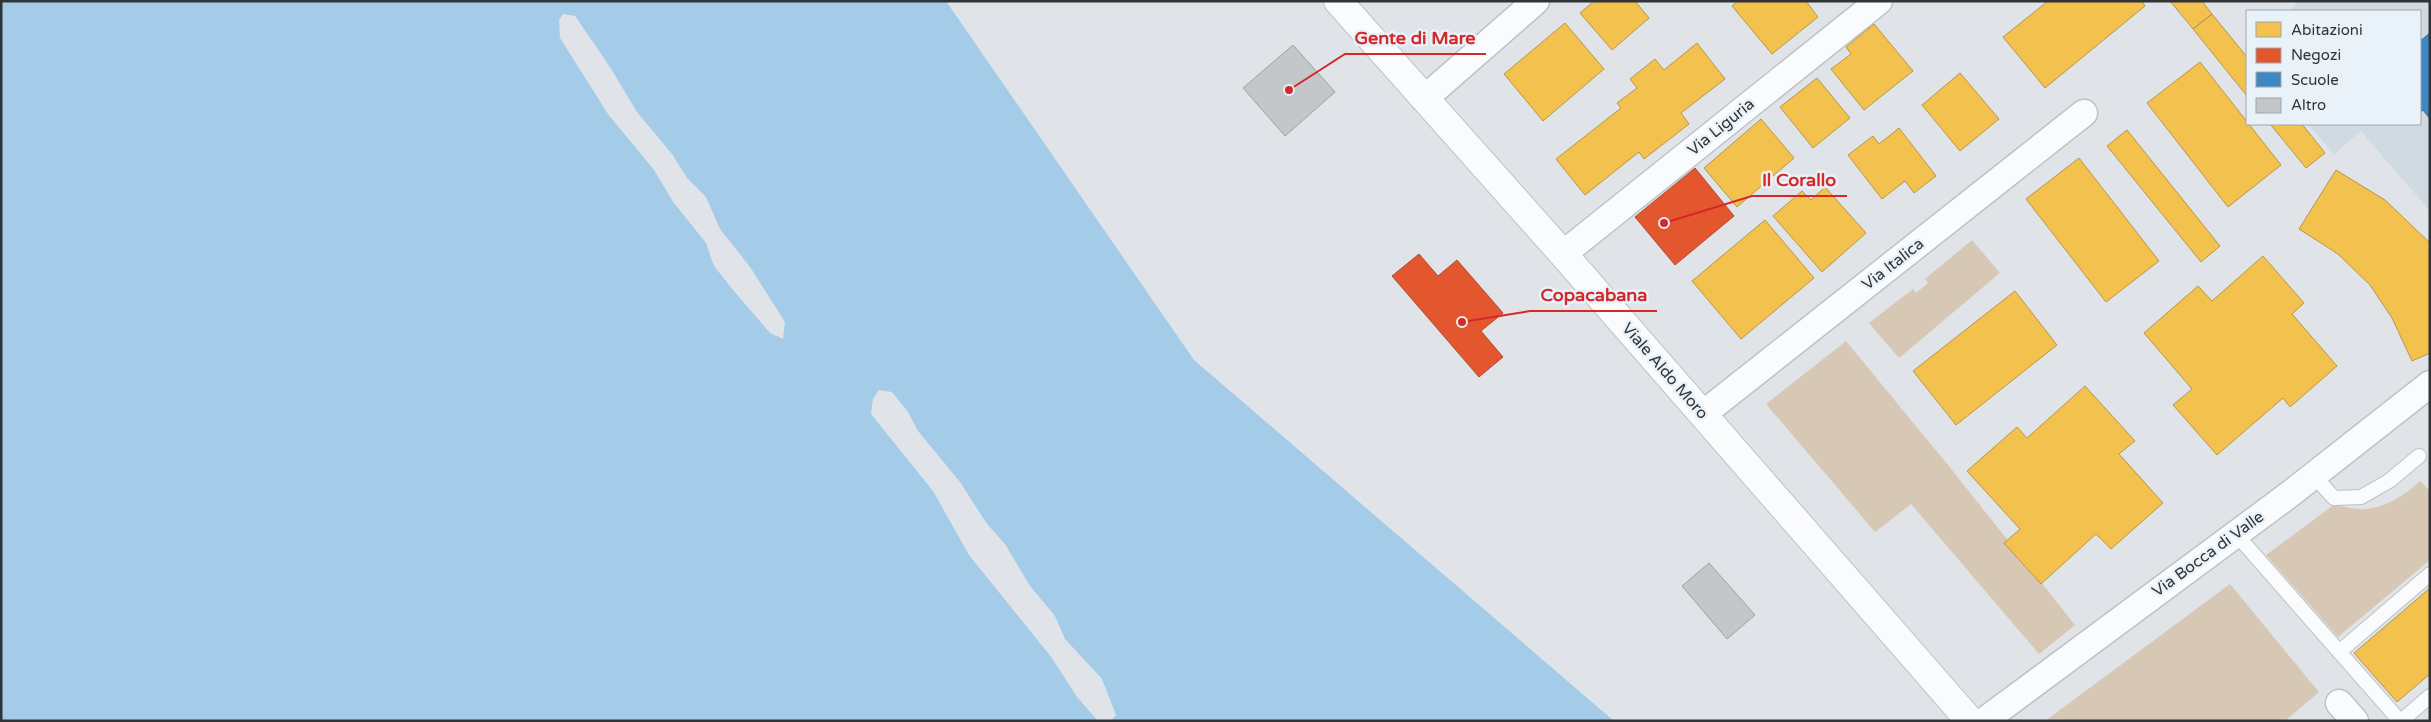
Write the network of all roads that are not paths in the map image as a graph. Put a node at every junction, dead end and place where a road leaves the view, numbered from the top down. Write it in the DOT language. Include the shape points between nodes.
graph roads {
  1 [pos="1338,1"];
  2 [pos="1536,1"];
  3 [pos="1879,1"];
  4 [pos="1424,99"];
  5 [pos="2084,113"];
  6 [pos="1563,254"];
  7 [pos="2430,384"];
  8 [pos="1703,414"];
  9 [pos="2419,456"];
  10 [pos="2314,476"];
  11 [pos="2236,534"];
  12 [pos="2430,574"];
  13 [pos="2339,652"];
  14 [pos="2430,696"];
  15 [pos="1970,721"];
  16 [pos="1984,721"];
  17 [pos="2400,721"];
  1 -- 4 [label="street, Viale Aldo Moro"];
  2 -- 4 [label="street"];
  3 -- 6 [label="street, Via Liguria"];
  4 -- 6 [label="street, Viale Aldo Moro"];
  5 -- 8 [label="street, Via Italica"];
  6 -- 8 [label="street, Viale Aldo Moro"];
  7 -- 10 [label="street, Via Bocca di Valle"];
  8 -- 15 [label="street, Viale Aldo Moro"];
  9 -- 10 [label="lane" via="2389,481 2361,497 2334,498"];
  10 -- 11 [label="street, Via Bocca di Valle"];
  11 -- 13 [label="lane"];
  11 -- 16 [label="street, Via Bocca di Valle"];
  12 -- 13 [label="lane"];
  13 -- 17 [label="lane"];
  14 -- 17 [label="lane"];
}
